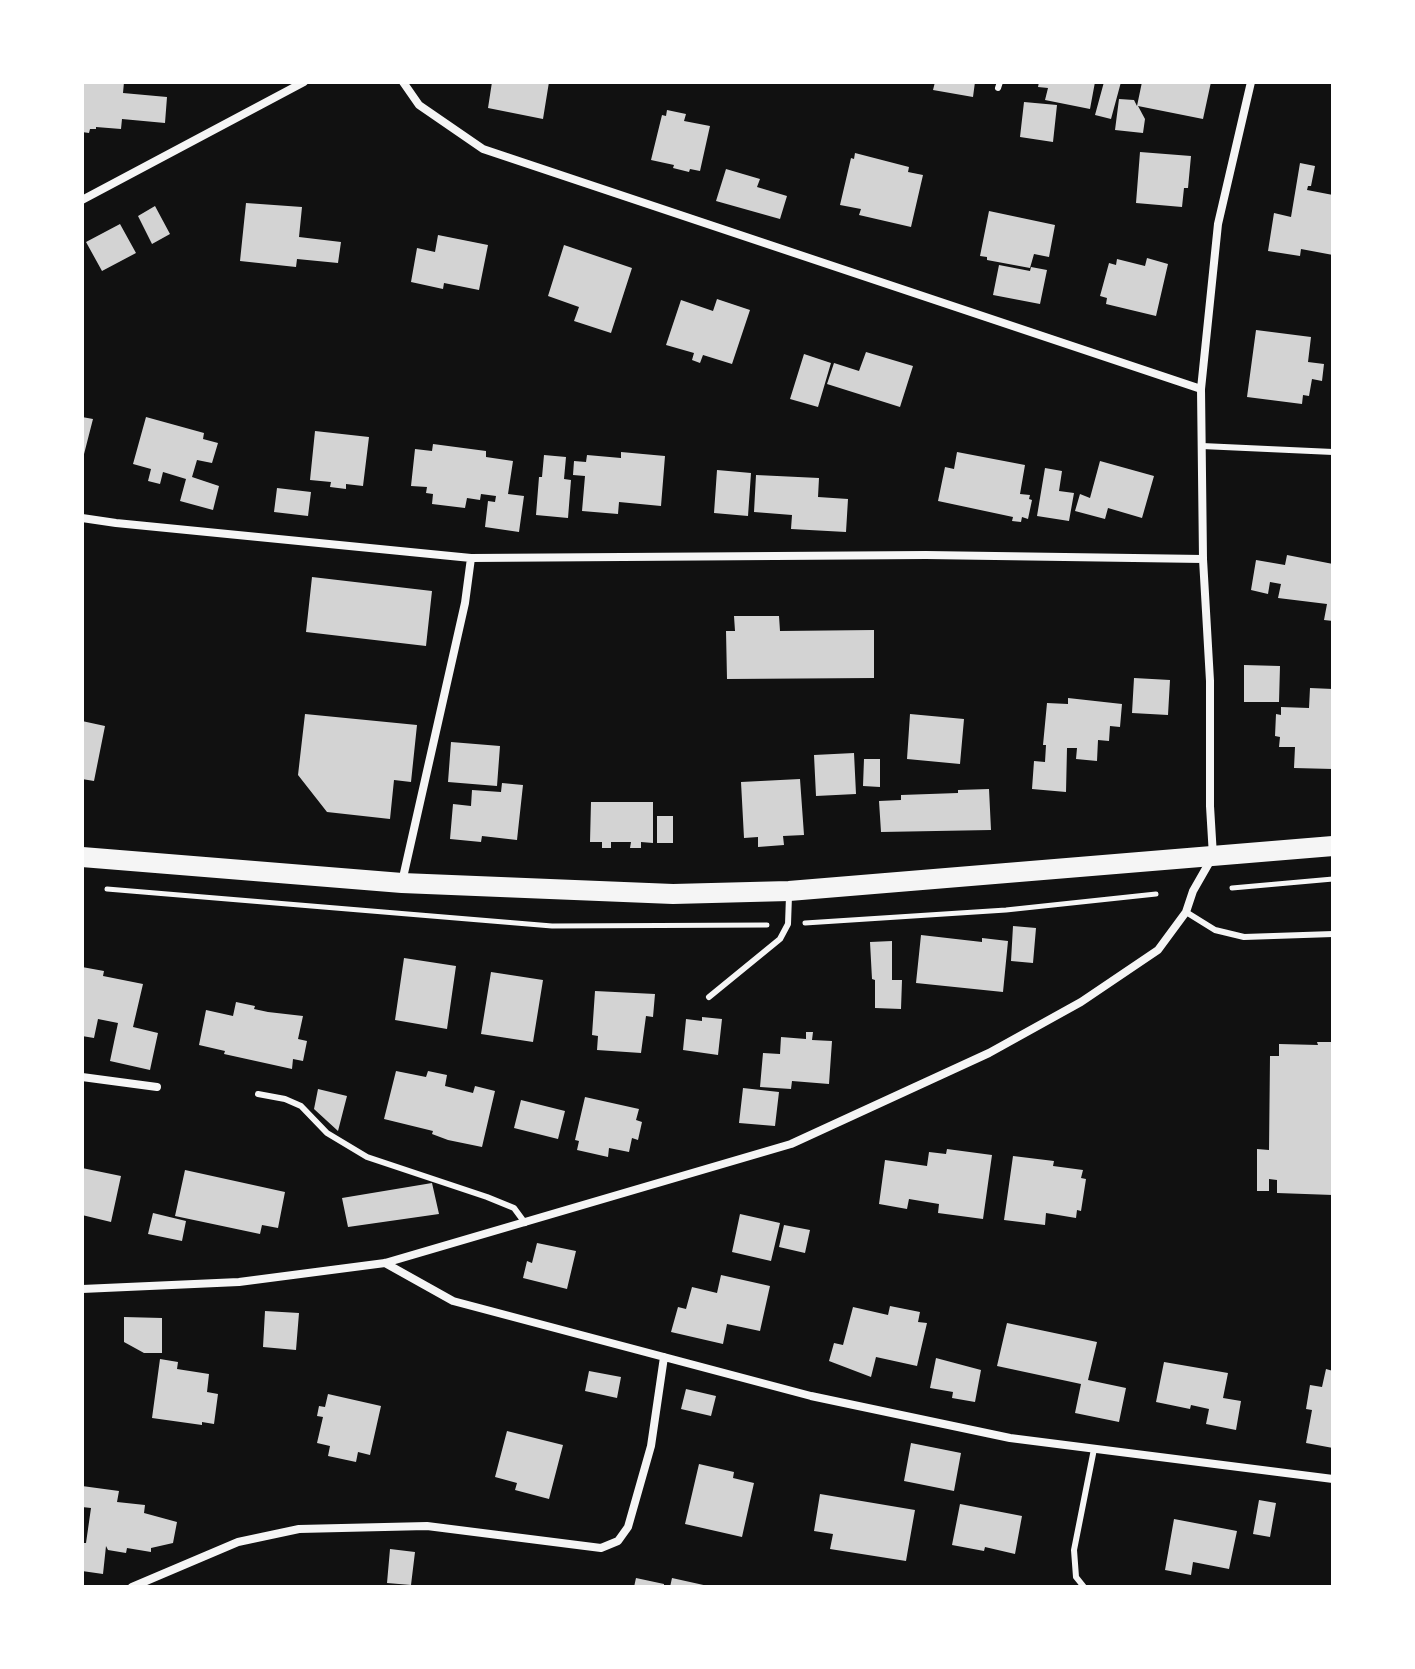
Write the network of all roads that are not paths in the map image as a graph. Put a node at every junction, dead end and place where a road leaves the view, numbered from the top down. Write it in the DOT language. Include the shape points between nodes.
graph roads {
  1 [pos="304,82"];
  2 [pos="403,82"];
  3 [pos="1251,82"];
  4 [pos="82,200"];
  5 [pos="1201,389"];
  6 [pos="1202,446"];
  7 [pos="1333,452"];
  8 [pos="82,518"];
  9 [pos="471,558"];
  10 [pos="1203,559"];
  11 [pos="1333,846"];
  12 [pos="1213,856"];
  13 [pos="82,857"];
  14 [pos="402,883"];
  15 [pos="789,891"];
  16 [pos="1186,912"];
  17 [pos="1333,934"];
  18 [pos="709,997"];
  19 [pos="82,1077"];
  20 [pos="157,1087"];
  21 [pos="258,1094"];
  22 [pos="525,1223"];
  23 [pos="385,1263"];
  24 [pos="82,1289"];
  25 [pos="664,1357"];
  26 [pos="1094,1449"];
  27 [pos="1333,1479"];
  28 [pos="132,1587"];
  29 [pos="1084,1587"];
  1 -- 4 [label="street"];
  2 -- 5 [label="street" via="419,105 483,149"];
  3 -- 5 [label="street" via="1218,224"];
  5 -- 6 [label="street"];
  6 -- 7 [label="lane"];
  6 -- 10 [label="street"];
  8 -- 9 [label="street"];
  9 -- 10 [label="street"];
  9 -- 14 [label="street"];
  10 -- 12 [label="street"];
  11 -- 12 [label="main road"];
  12 -- 15 [label="main road"];
  12 -- 16 [label="street"];
  13 -- 14 [label="main road"];
  14 -- 15 [label="main road" via="673,894"];
  15 -- 18 [label="lane" via="788,924 780,939"];
  16 -- 17 [label="lane" via="1215,930 1244,937"];
  16 -- 22 [label="street" via="1158,950 1081,1002 989,1053 791,1144"];
  19 -- 20 [label="street"];
  21 -- 22 [label="lane" via="301,1106 327,1133 367,1157 514,1208"];
  22 -- 23 [label="street"];
  23 -- 24 [label="street" via="239,1282"];
  23 -- 25 [label="street" via="453,1301"];
  25 -- 26 [label="street" via="903,1416"];
  25 -- 28 [label="street" via="651,1446 628,1527 618,1541 601,1548 427,1526 299,1529 238,1542"];
  26 -- 27 [label="street"];
  26 -- 29 [label="lane" via="1074,1550 1076,1577"];
}
